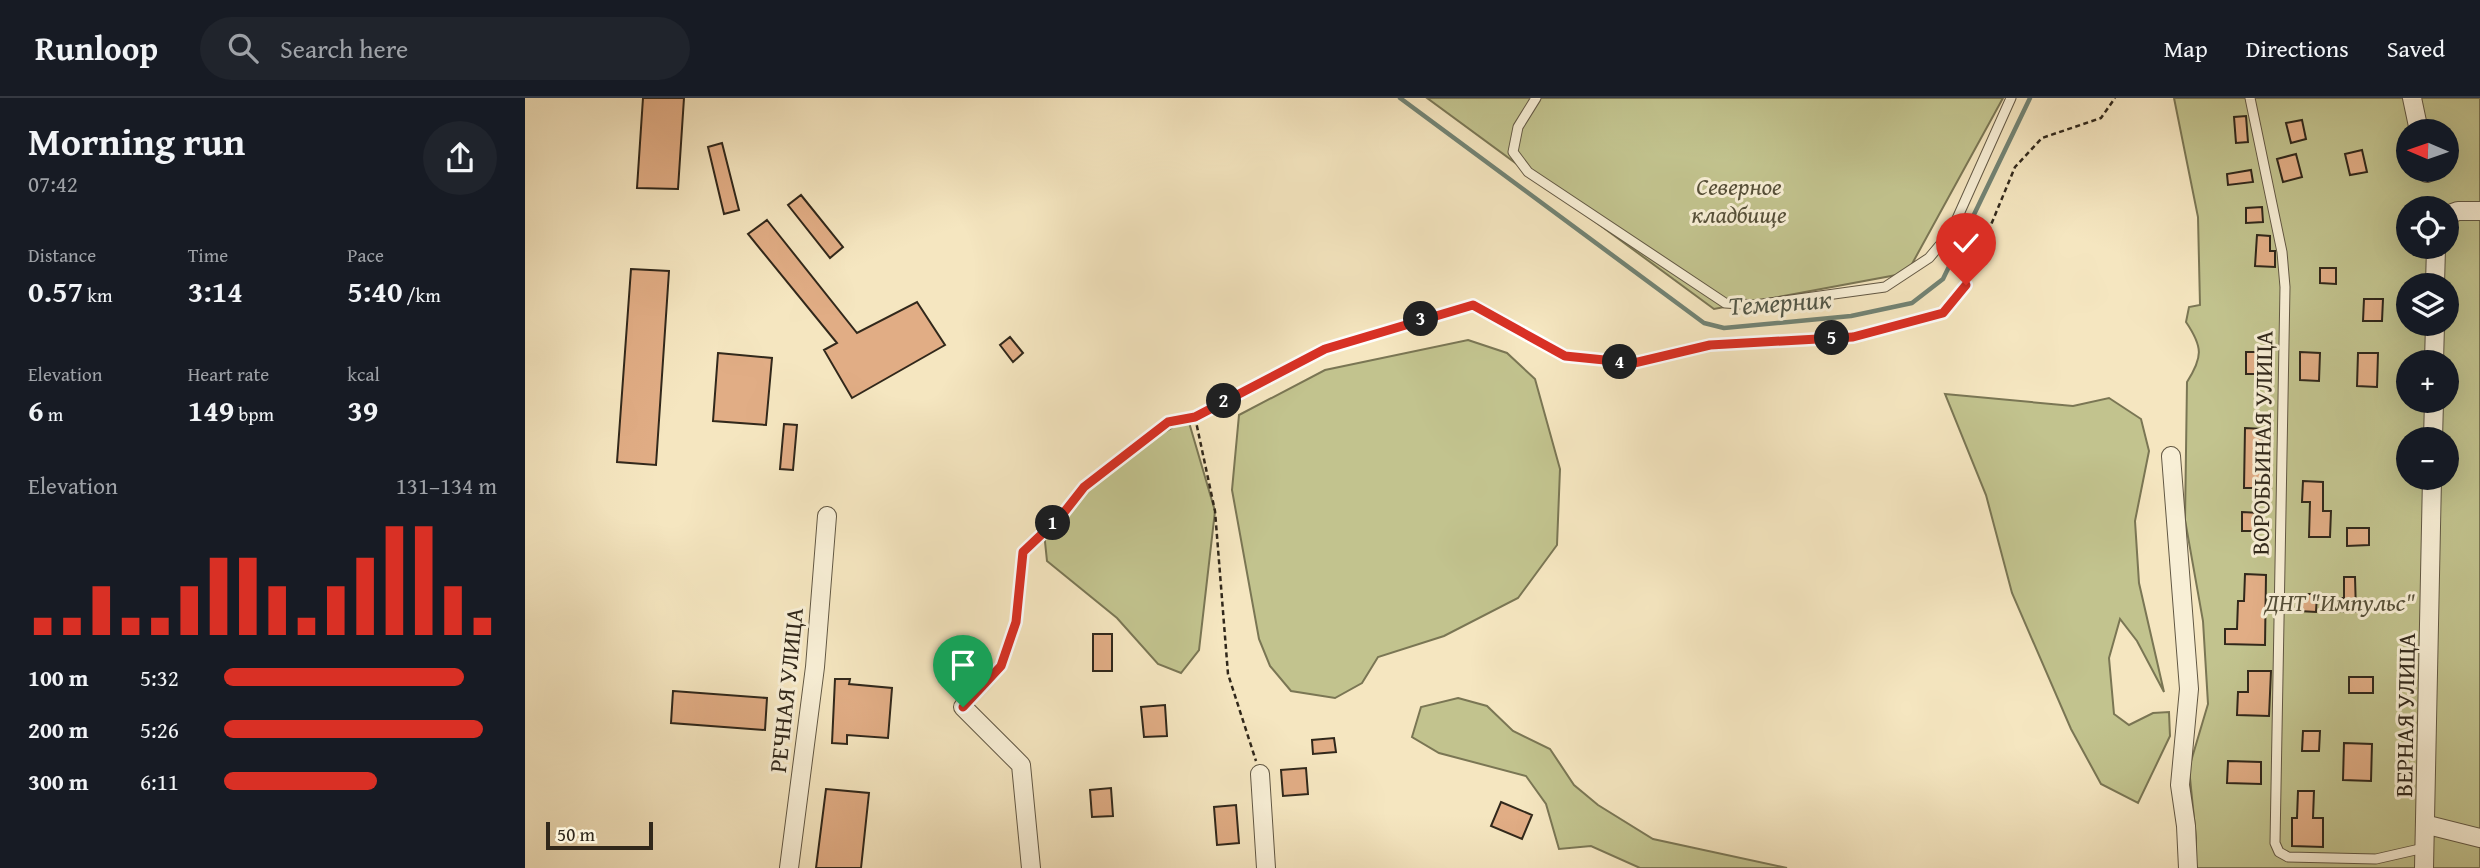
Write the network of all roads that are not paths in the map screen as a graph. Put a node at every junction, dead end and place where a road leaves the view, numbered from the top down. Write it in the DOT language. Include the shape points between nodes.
graph roads {
  1 [pos="1536,98"];
  2 [pos="2011,98"];
  3 [pos="2250,98"];
  4 [pos="2412,98"];
  5 [pos="2416,119"];
  6 [pos="2459,211"];
  7 [pos="2480,211"];
  8 [pos="2171,456"];
  9 [pos="2433,490"];
  10 [pos="827,516"];
  11 [pos="963,707"];
  12 [pos="1260,774"];
  13 [pos="2428,825"];
  14 [pos="2480,838"];
  15 [pos="2426,848"];
  16 [pos="789,868"];
  17 [pos="1031,868"];
  18 [pos="1266,868"];
  19 [pos="2188,868"];
  20 [pos="2424,868"];
  1 -- 2 [label="lane" via="1518,127 1513,152 1528,173 1725,303 1755,305 1885,287 1929,258 1951,232"];
  3 -- 15 [label="lane, ВОРОБЬИНАЯ УЛИЦА" via="2285,287 2275,843 2288,857 2376,859"];
  4 -- 5 [label="street"];
  6 -- 7 [label="street"];
  8 -- 19 [label="street" via="2189,689 2180,785"];
  9 -- 13 [label="street, ВЕРНАЯ УЛИЦА"];
  10 -- 16 [label="street, РЕЧНАЯ УЛИЦА" via="815,667"];
  11 -- 17 [label="street" via="1021,765"];
  12 -- 18 [label="street"];
  13 -- 14 [label="street"];
  13 -- 15 [label="street, ВЕРНАЯ УЛИЦА"];
  15 -- 20 [label="street, ВЕРНАЯ УЛИЦА"];
}
